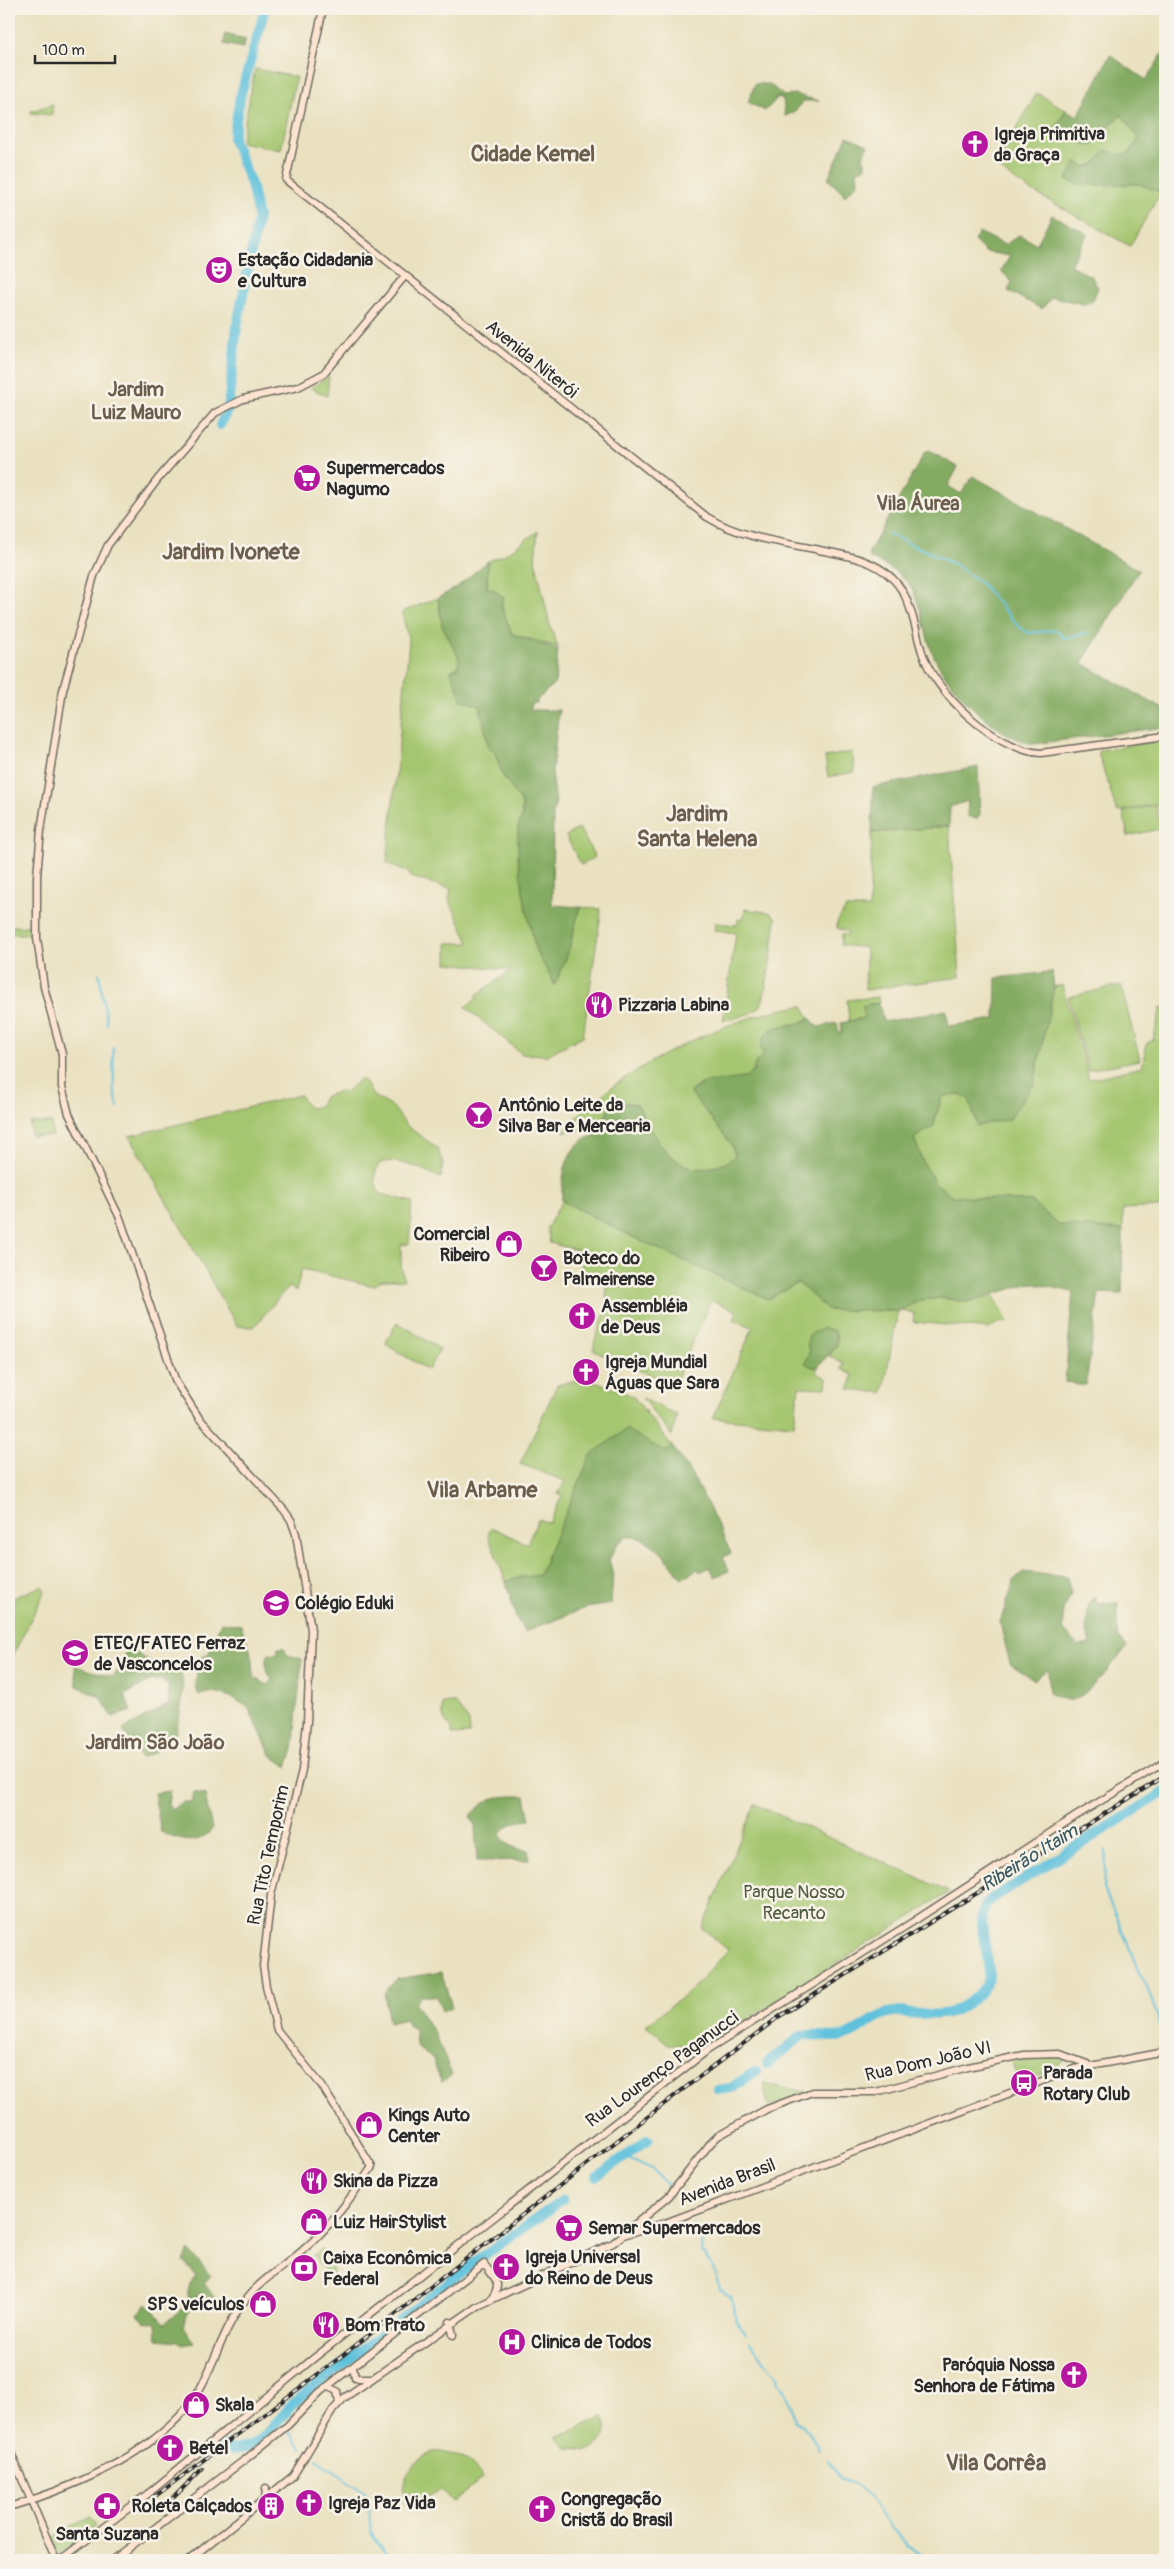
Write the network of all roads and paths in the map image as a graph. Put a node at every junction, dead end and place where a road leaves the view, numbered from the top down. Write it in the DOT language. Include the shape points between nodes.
graph roads {
  1 [pos="323,9"];
  2 [pos="405,276"];
  3 [pos="1165,736"];
  4 [pos="1165,1762"];
  5 [pos="1165,2052"];
  6 [pos="1073,2061"];
  7 [pos="1090,2065"];
  8 [pos="1074,2069"];
  9 [pos="648,2213"];
  10 [pos="656,2226"];
  11 [pos="623,2235"];
  12 [pos="498,2282"];
  13 [pos="514,2288"];
  14 [pos="492,2298"];
  15 [pos="450,2322"];
  16 [pos="453,2335"];
  17 [pos="353,2368"];
  18 [pos="371,2378"];
  19 [pos="328,2387"];
  20 [pos="339,2402"];
  21 [pos="9,2448"];
  22 [pos="266,2488"];
  23 [pos="31,2500"];
  24 [pos="266,2500"];
  25 [pos="9,2507"];
  26 [pos="56,2560"];
  27 [pos="60,2560"];
  28 [pos="113,2560"];
  29 [pos="189,2560"];
  1 -- 2 [label="main road, Avenida Niterói" via="286,180"];
  2 -- 3 [label="main road, Avenida Niterói" via="702,514 731,529 858,559 894,579 906,599 922,653 939,685 987,731 1007,744 1041,753"];
  2 -- 23 [label="main road, Rua Tito Temporim" via="323,374 298,387 244,398 211,416 108,545 99,563 63,690 37,876 38,938 44,987 62,1054 64,1101 120,1218 176,1382 199,1418 291,1520 303,1571 311,1630 307,1722 302,1770 271,1896 263,1966 277,2030 322,2086 372,2167 342,2210 317,2238 251,2292 202,2386 178,2419 132,2454"];
  4 -- 27 [label="main road, Rua Lourenço Paganucci" via="708,2050"];
  5 -- 7 [label="main road, Avenida Brasil"];
  6 -- 7 [label="main road, Rua Dom João VI"];
  6 -- 8 [label="main road"];
  6 -- 9 [label="main road, Rua Dom João VI" via="1064,2055 1036,2054 968,2067 876,2092 812,2092 767,2110 712,2141 669,2196"];
  7 -- 8 [label="main road, Avenida Brasil"];
  8 -- 10 [label="main road, Avenida Brasil"];
  9 -- 10 [label="main road"];
  9 -- 11 [label="main road, Rua Dom João VI"];
  10 -- 11 [label="main road, Avenida Brasil"];
  11 -- 13 [label="main road, Avenida Brasil"];
  12 -- 13 [label="main road"];
  12 -- 14 [label="main road"];
  12 -- 17 [label="main road" via="484,2264"];
  13 -- 14 [label="main road, Avenida Brasil"];
  14 -- 15 [label="main road, Avenida Brasil"];
  15 -- 16 [label="main road"];
  15 -- 18 [label="main road, Avenida Brasil"];
  17 -- 18 [label="main road" via="355,2378"];
  17 -- 19 [label="main road"];
  18 -- 20 [label="main road, Avenida Brasil"];
  19 -- 20 [label="main road" via="337,2392"];
  19 -- 28 [label="main road" via="302,2408 288,2425"];
  20 -- 24 [label="main road, Avenida Brasil" via="302,2465"];
  21 -- 23 [label="main road"];
  22 -- 24 [label="main road"];
  23 -- 25 [label="main road"];
  23 -- 26 [label="main road"];
  24 -- 29 [label="main road, Avenida Brasil"];
}
